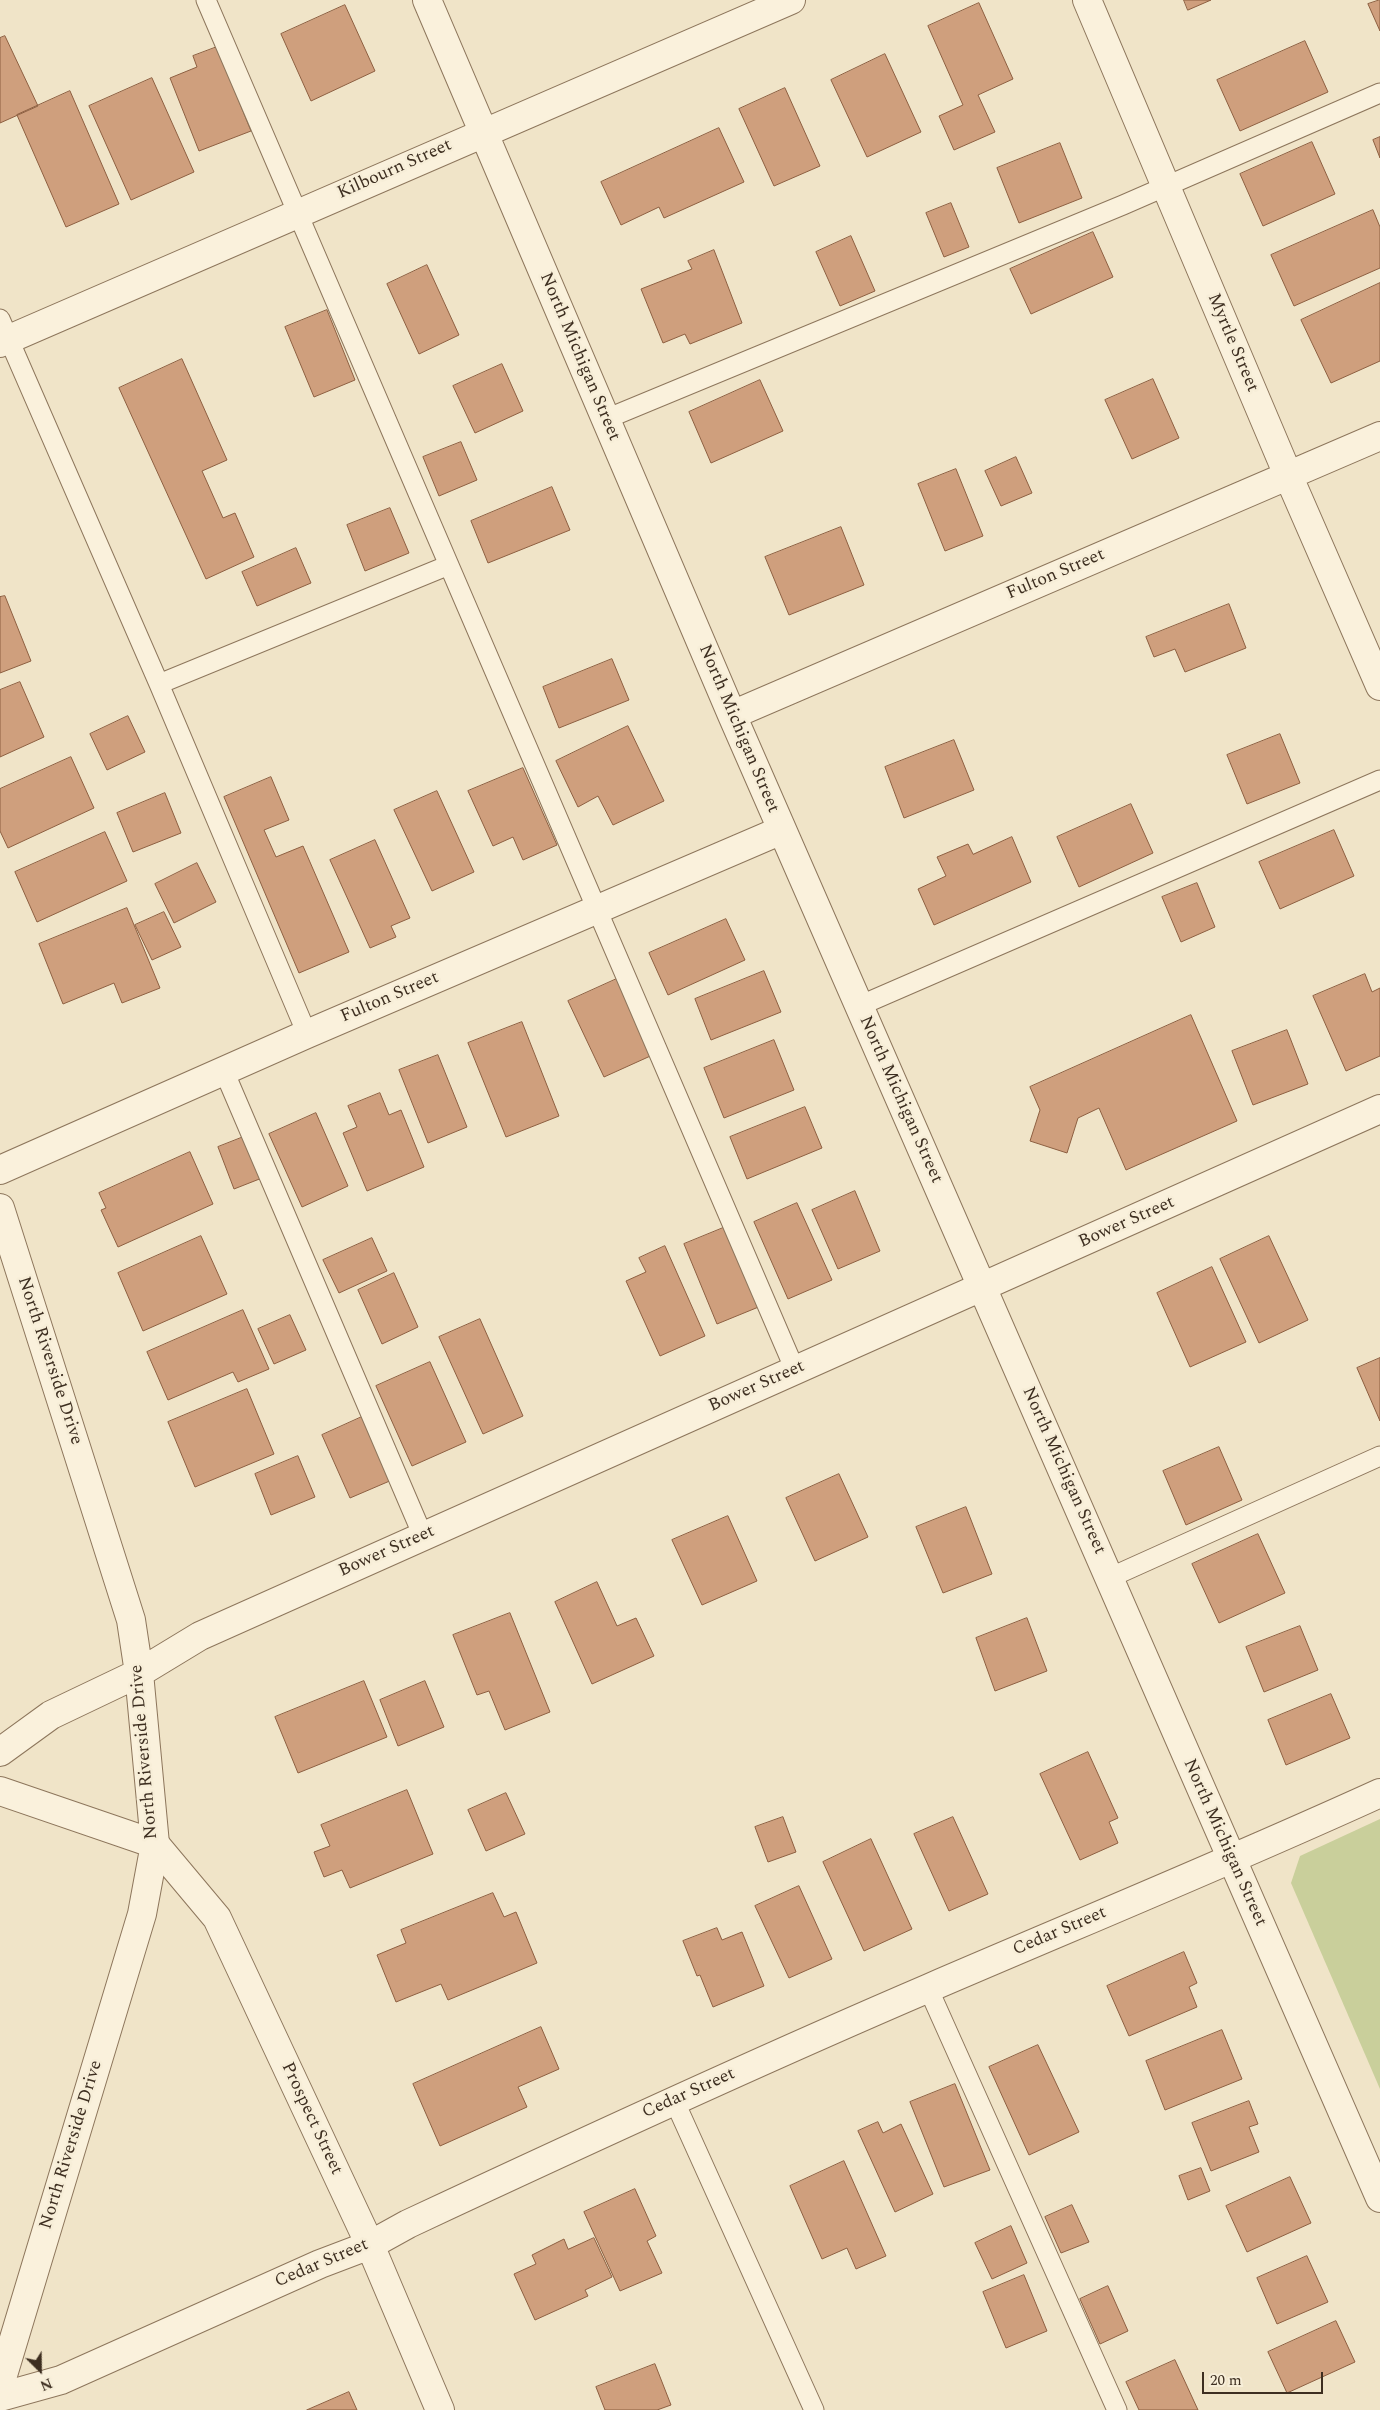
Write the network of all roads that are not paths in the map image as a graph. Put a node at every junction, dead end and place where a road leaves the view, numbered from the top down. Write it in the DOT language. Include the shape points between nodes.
graph roads {
  1 [pos="206,0"];
  2 [pos="427,0"];
  3 [pos="791,0"];
  4 [pos="1088,0"];
  5 [pos="1380,93"];
  6 [pos="483,132"];
  7 [pos="1166,186"];
  8 [pos="297,213"];
  9 [pos="3,334"];
  10 [pos="606,419"];
  11 [pos="1380,436"];
  12 [pos="1288,475"];
  13 [pos="449,565"];
  14 [pos="158,684"];
  15 [pos="1380,686"];
  16 [pos="732,715"];
  17 [pos="1380,780"];
  18 [pos="782,830"];
  19 [pos="597,909"];
  20 [pos="859,1006"];
  21 [pos="307,1034"];
  22 [pos="224,1071"];
  23 [pos="1380,1109"];
  24 [pos="0,1170"];
  25 [pos="0,1208"];
  26 [pos="982,1287"];
  27 [pos="795,1370"];
  28 [pos="1380,1456"];
  29 [pos="423,1536"];
  30 [pos="1110,1578"];
  31 [pos="138,1673"];
  32 [pos="0,1752"];
  33 [pos="0,1791"];
  34 [pos="1380,1793"];
  35 [pos="155,1844"];
  36 [pos="1232,1860"];
  37 [pos="928,1988"];
  38 [pos="674,2100"];
  39 [pos="1380,2198"];
  40 [pos="370,2245"];
  41 [pos="0,2385"];
  42 [pos="0,2397"];
  43 [pos="440,2410"];
  44 [pos="814,2410"];
  45 [pos="1117,2410"];
  1 -- 8 [label="lane"];
  2 -- 6 [label="street, North Michigan Street"];
  3 -- 6 [label="street, Kilbourn Street"];
  4 -- 7 [label="street, Myrtle Street"];
  5 -- 7 [label="lane"];
  6 -- 8 [label="street, Kilbourn Street"];
  6 -- 10 [label="street, North Michigan Street"];
  7 -- 10 [label="lane"];
  7 -- 12 [label="street, Myrtle Street"];
  8 -- 9 [label="street, Kilbourn Street"];
  8 -- 13 [label="lane"];
  9 -- 14 [label="lane"];
  10 -- 16 [label="street, North Michigan Street"];
  11 -- 12 [label="street, Fulton Street"];
  12 -- 15 [label="street, Myrtle Street"];
  12 -- 16 [label="street, Fulton Street"];
  13 -- 14 [label="lane"];
  13 -- 19 [label="lane"];
  14 -- 21 [label="lane"];
  16 -- 18 [label="street, North Michigan Street"];
  17 -- 20 [label="lane"];
  18 -- 19 [label="street, Fulton Street"];
  18 -- 20 [label="street, North Michigan Street"];
  19 -- 21 [label="street, Fulton Street"];
  19 -- 27 [label="lane"];
  20 -- 26 [label="street, North Michigan Street"];
  21 -- 22 [label="street, Fulton Street"];
  22 -- 24 [label="street, Fulton Street"];
  22 -- 29 [label="lane"];
  23 -- 26 [label="street, Bower Street"];
  25 -- 31 [label="street, North Riverside Drive" via="128,1613"];
  26 -- 27 [label="street, Bower Street"];
  26 -- 30 [label="street, North Michigan Street"];
  27 -- 29 [label="street, Bower Street"];
  28 -- 30 [label="lane"];
  29 -- 31 [label="street, Bower Street" via="200,1636"];
  30 -- 36 [label="street, North Michigan Street"];
  31 -- 32 [label="street, Bower Street" via="51,1715"];
  31 -- 35 [label="street, North Riverside Drive"];
  33 -- 35 [label="street"];
  34 -- 36 [label="street, Cedar Street"];
  35 -- 40 [label="street, Prospect Street" via="217,1918"];
  35 -- 41 [label="street, North Riverside Drive" via="142,1914"];
  36 -- 37 [label="street, Cedar Street"];
  36 -- 39 [label="street, North Michigan Street"];
  37 -- 38 [label="street, Cedar Street"];
  37 -- 45 [label="lane"];
  38 -- 40 [label="street, Cedar Street" via="408,2224"];
  38 -- 44 [label="lane"];
  40 -- 42 [label="street, Cedar Street" via="320,2264 61,2380"];
  40 -- 43 [label="street, Prospect Street"];
}
